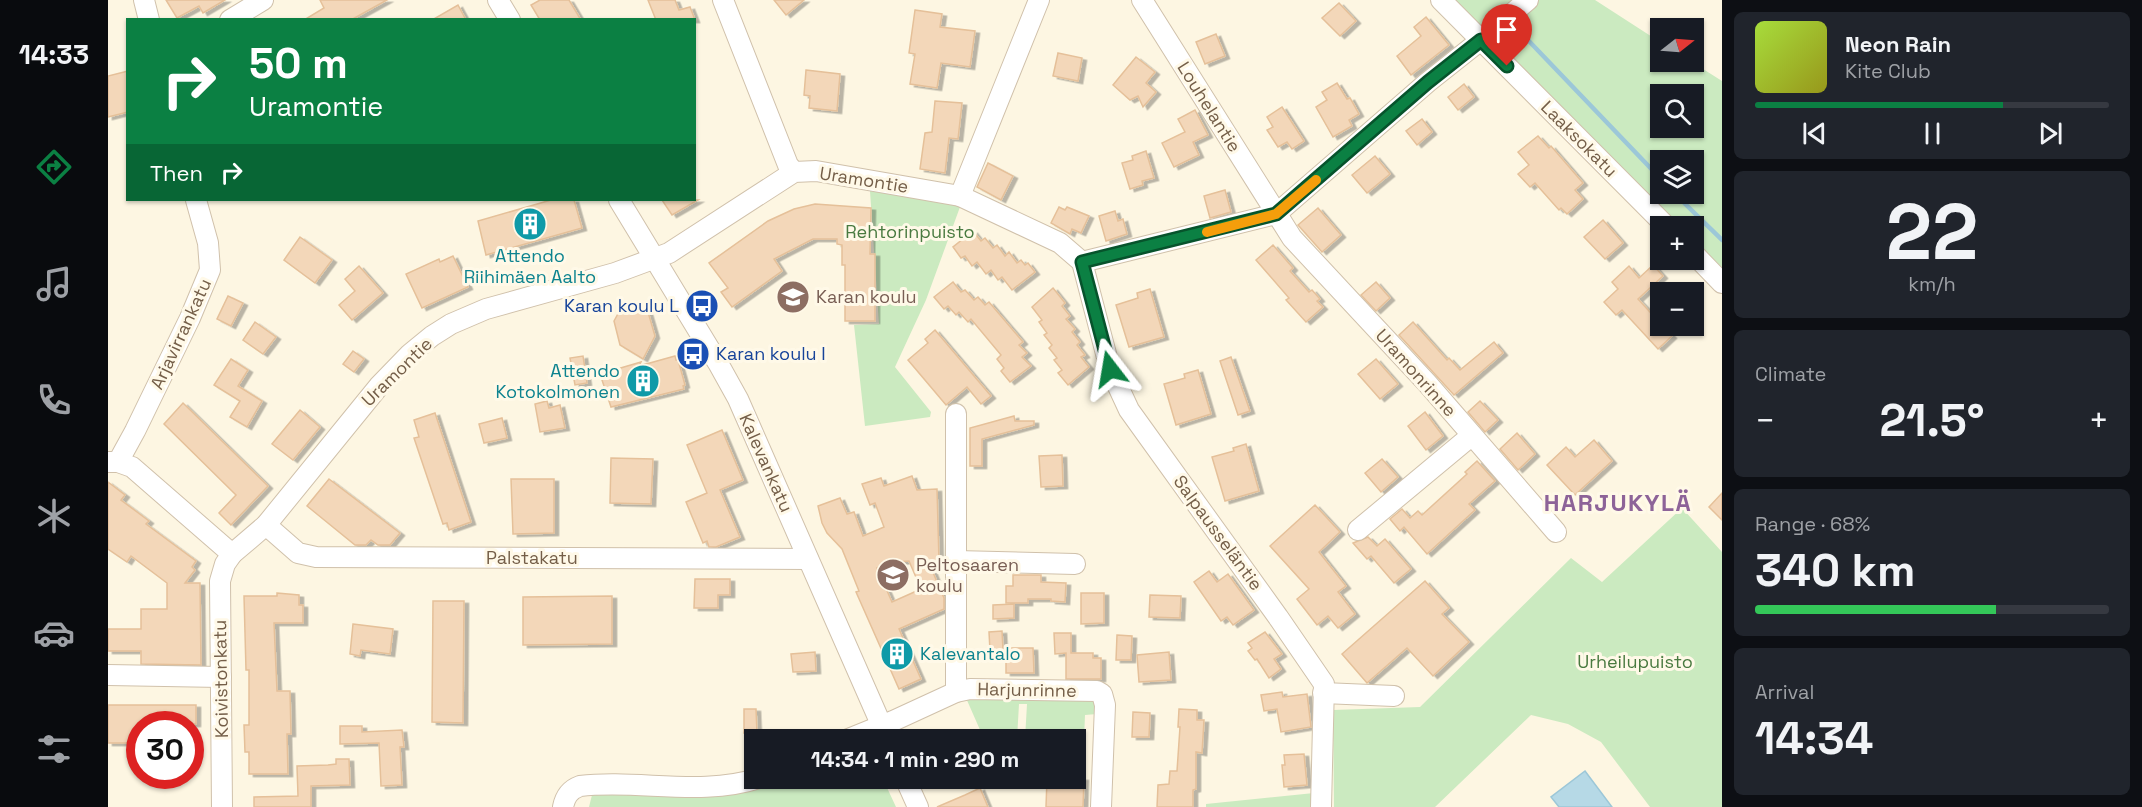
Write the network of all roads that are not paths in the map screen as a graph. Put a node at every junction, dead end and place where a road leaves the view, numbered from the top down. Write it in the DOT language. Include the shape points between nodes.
graph roads {
  1 [pos="144,0"];
  2 [pos="263,0"];
  3 [pos="498,0"];
  4 [pos="723,0"];
  5 [pos="1039,0"];
  6 [pos="1142,0"];
  7 [pos="1441,0"];
  8 [pos="1528,0"];
  9 [pos="148,18"];
  10 [pos="233,18"];
  11 [pos="509,18"];
  12 [pos="1481,40"];
  13 [pos="794,172"];
  14 [pos="960,196"];
  15 [pos="196,201"];
  16 [pos="620,201"];
  17 [pos="1276,214"];
  18 [pos="1656,216"];
  19 [pos="654,259"];
  20 [pos="1082,262"];
  21 [pos="1704,264"];
  22 [pos="1722,283"];
  23 [pos="956,414"];
  24 [pos="1471,436"];
  25 [pos="113,462"];
  26 [pos="266,525"];
  27 [pos="1358,530"];
  28 [pos="1556,532"];
  29 [pos="232,554"];
  30 [pos="808,559"];
  31 [pos="956,561"];
  32 [pos="1075,564"];
  33 [pos="108,675"];
  34 [pos="220,677"];
  35 [pos="956,692"];
  36 [pos="1323,693"];
  37 [pos="1394,696"];
  38 [pos="884,729"];
  39 [pos="890,729"];
  40 [pos="744,782"];
  41 [pos="910,789"];
  42 [pos="563,804"];
  43 [pos="222,807"];
  44 [pos="918,807"];
  45 [pos="1101,807"];
  46 [pos="1321,807"];
  1 -- 9 [label="street"];
  2 -- 10 [label="street"];
  3 -- 11 [label="street"];
  4 -- 13 [label="street"];
  5 -- 14 [label="street"];
  6 -- 17 [label="street, Louhelantie"];
  7 -- 12 [label="street, Laaksokatu"];
  8 -- 12 [label="street"];
  12 -- 17 [label="street"];
  12 -- 18 [label="street, Laaksokatu"];
  13 -- 14 [label="street, Uramontie" via="816,171"];
  13 -- 19 [label="street, Uramontie" via="669,254"];
  14 -- 20 [label="street, Uramontie" via="1060,243"];
  15 -- 25 [label="street, Arjavirrankatu" via="208,243 210,270 190,318"];
  16 -- 19 [label="street, Kalevankatu"];
  17 -- 20 [label="street"];
  17 -- 24 [label="street, Uramonrinne" via="1292,238"];
  19 -- 26 [label="street, Uramontie" via="486,309 432,336 379,386"];
  19 -- 30 [label="street, Kalevankatu" via="738,399"];
  20 -- 36 [label="street, Salpausseläntie" via="1110,369 1129,410 1278,616 1324,684"];
  21 -- 22 [label="street"];
  23 -- 31 [label="street"];
  24 -- 27 [label="street"];
  24 -- 28 [label="street, Uramonrinne"];
  25 -- 29 [label="street" via="132,467"];
  26 -- 29 [label="street, Uramontie"];
  26 -- 30 [label="street, Palstakatu" via="298,553 316,558"];
  29 -- 34 [label="street, Koivistonkatu" via="220,581"];
  30 -- 38 [label="street, Kalevankatu"];
  31 -- 32 [label="street"];
  31 -- 35 [label="street"];
  33 -- 34 [label="street"];
  34 -- 43 [label="street, Koivistonkatu"];
  35 -- 39 [label="street, Harjunrinne"];
  35 -- 45 [label="street, Harjunrinne" via="970,688 1102,694 1105,705"];
  36 -- 37 [label="street"];
  36 -- 46 [label="street, Salpausseläntie"];
  40 -- 42 [label="street" via="706,786 588,785 573,788"];
  41 -- 44 [label="street"];
}
